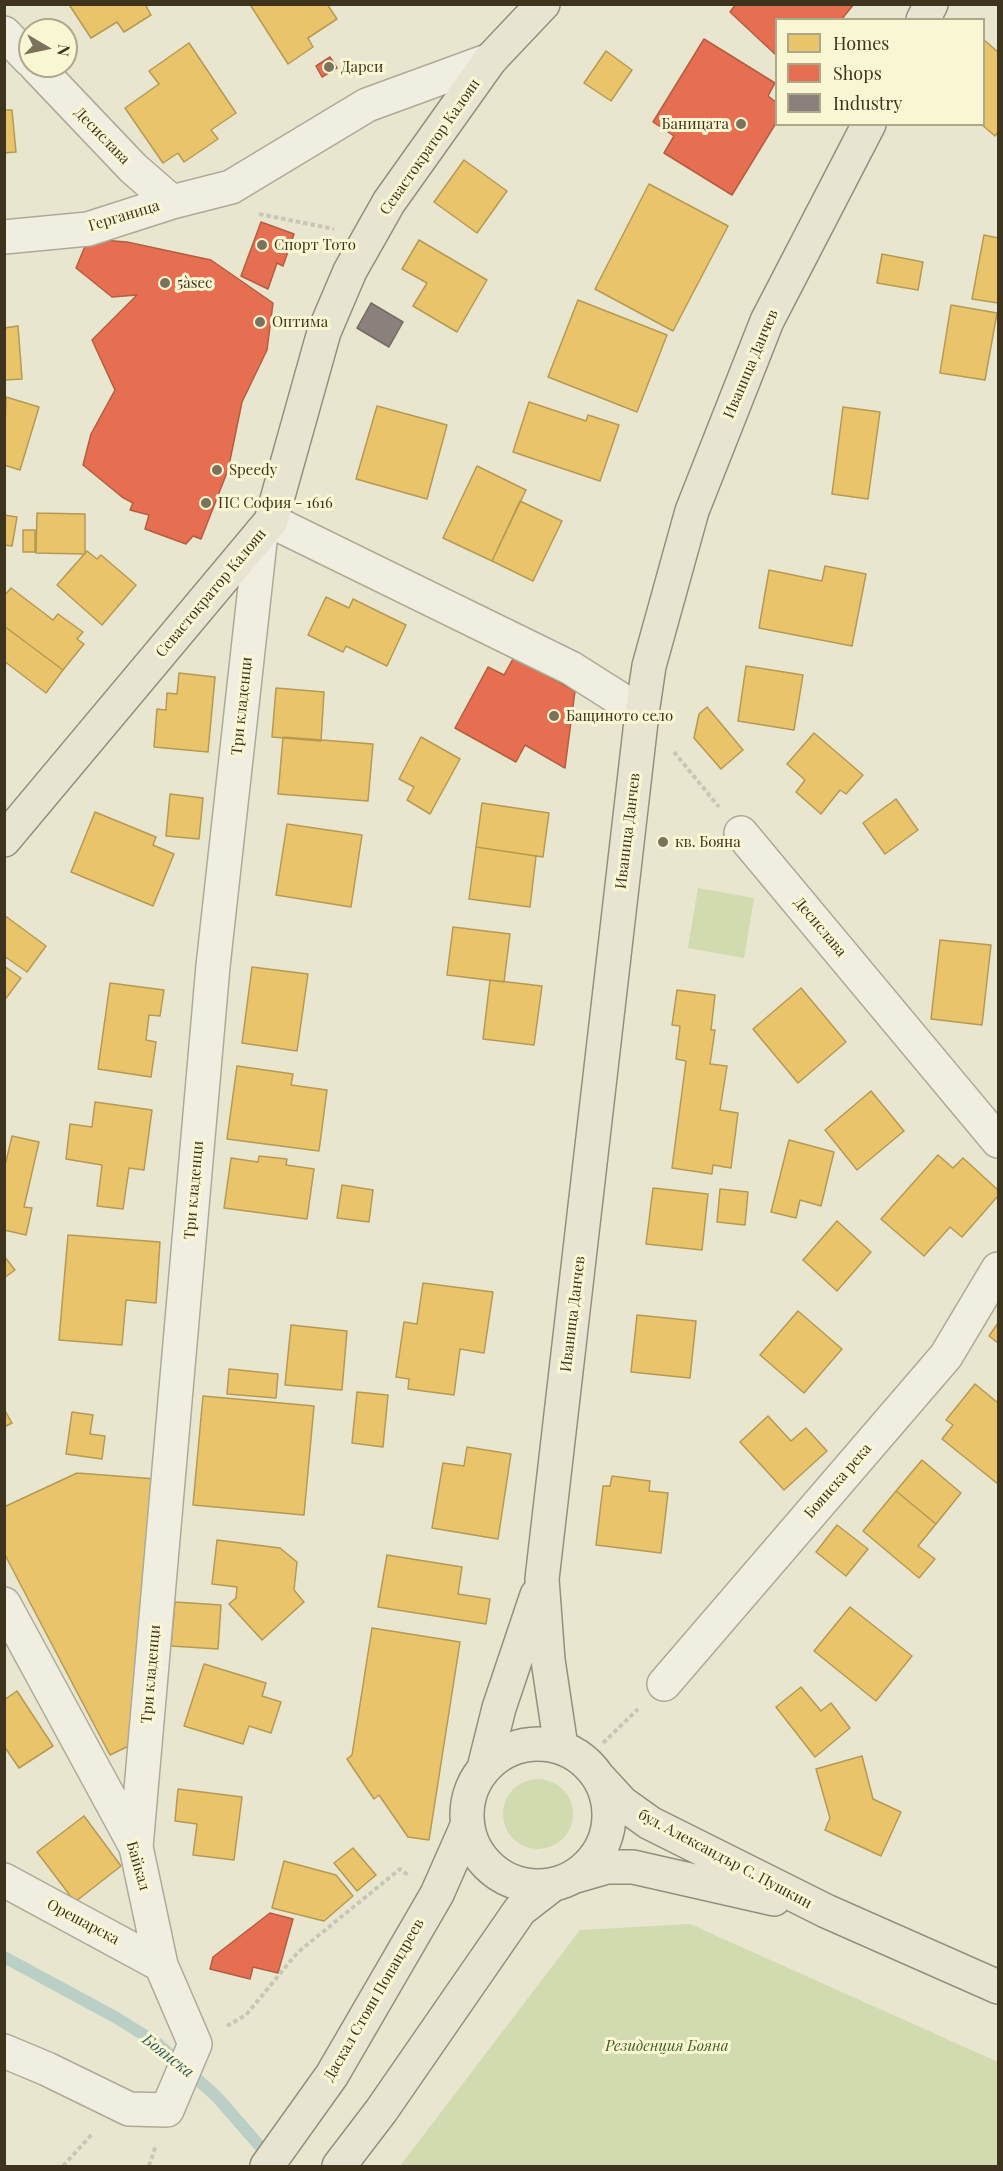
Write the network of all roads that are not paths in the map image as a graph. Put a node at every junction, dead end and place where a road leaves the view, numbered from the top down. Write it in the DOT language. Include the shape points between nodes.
graph roads {
  1 [pos="543,4"];
  2 [pos="931,4"];
  3 [pos="924,18"];
  4 [pos="4,33"];
  5 [pos="18,48"];
  6 [pos="490,60"];
  7 [pos="47,78"];
  8 [pos="868,126"];
  9 [pos="172,202"];
  10 [pos="4,237"];
  11 [pos="266,527"];
  12 [pos="642,713"];
  13 [pos="741,833"];
  14 [pos="4,840"];
  15 [pos="999,1141"];
  16 [pos="999,1269"];
  17 [pos="542,1579"];
  18 [pos="4,1604"];
  19 [pos="664,1683"];
  20 [pos="561,1747"];
  21 [pos="484,1768"];
  22 [pos="600,1779"];
  23 [pos="467,1826"];
  24 [pos="136,1847"];
  25 [pos="4,1880"];
  26 [pos="563,1881"];
  27 [pos="826,1911"];
  28 [pos="161,1965"];
  29 [pos="999,1987"];
  30 [pos="4,2051"];
  31 [pos="267,2166"];
  32 [pos="339,2166"];
  1 -- 6 [label="main road, Севастократор Калоян"];
  2 -- 3 [label="main road"];
  4 -- 5 [label="street"];
  6 -- 9 [label="street, Севастократор Калоян" via="368,105 231,187"];
  6 -- 11 [label="main road, Севастократор Калоян" via="389,202 350,272 324,332"];
  7 -- 9 [label="street, Десислава" via="133,168"];
  8 -- 12 [label="main road, Иваница Данчев" via="767,321 692,511 650,666"];
  9 -- 10 [label="street, Герганица" via="88,228"];
  11 -- 12 [label="street" via="571,668"];
  11 -- 14 [label="main road, Севастократор Калоян"];
  11 -- 24 [label="street, Три кладенци" via="213,966"];
  12 -- 17 [label="main road, Иваница Данчев"];
  13 -- 15 [label="street, Десислава"];
  16 -- 19 [label="street, Боянска река" via="946,1356"];
  17 -- 20 [label="main road, Иваница Данчев" via="548,1660"];
  17 -- 21 [label="main road, Иваница Данчев"];
  18 -- 24 [label="street, Байкал"];
  20 -- 21 [label="main road" via="542,1743 521,1745 505,1751"];
  20 -- 22 [label="main road" via="585,1761"];
  21 -- 23 [label="main road" via="467,1803"];
  22 -- 26 [label="main road" via="608,1802 604,1842 592,1861"];
  22 -- 27 [label="main road, бул. Александър С. Пушкин" via="622,1803 650,1823"];
  23 -- 26 [label="main road" via="475,1850 491,1869 513,1882 532,1886"];
  23 -- 31 [label="main road, Даскал Стоян Попандреев" via="437,1894 332,2075"];
  24 -- 28 [label="street, Байкал"];
  25 -- 28 [label="street, Орешарска"];
  26 -- 27 [label="main road, бул. Александър С. Пушкин" via="607,1867 633,1867"];
  26 -- 32 [label="main road" via="520,1910"];
  27 -- 29 [label="main road, бул. Александър С. Пушкин"];
  28 -- 30 [label="street, Байкал" via="195,2044 167,2110 129,2109"];
}
